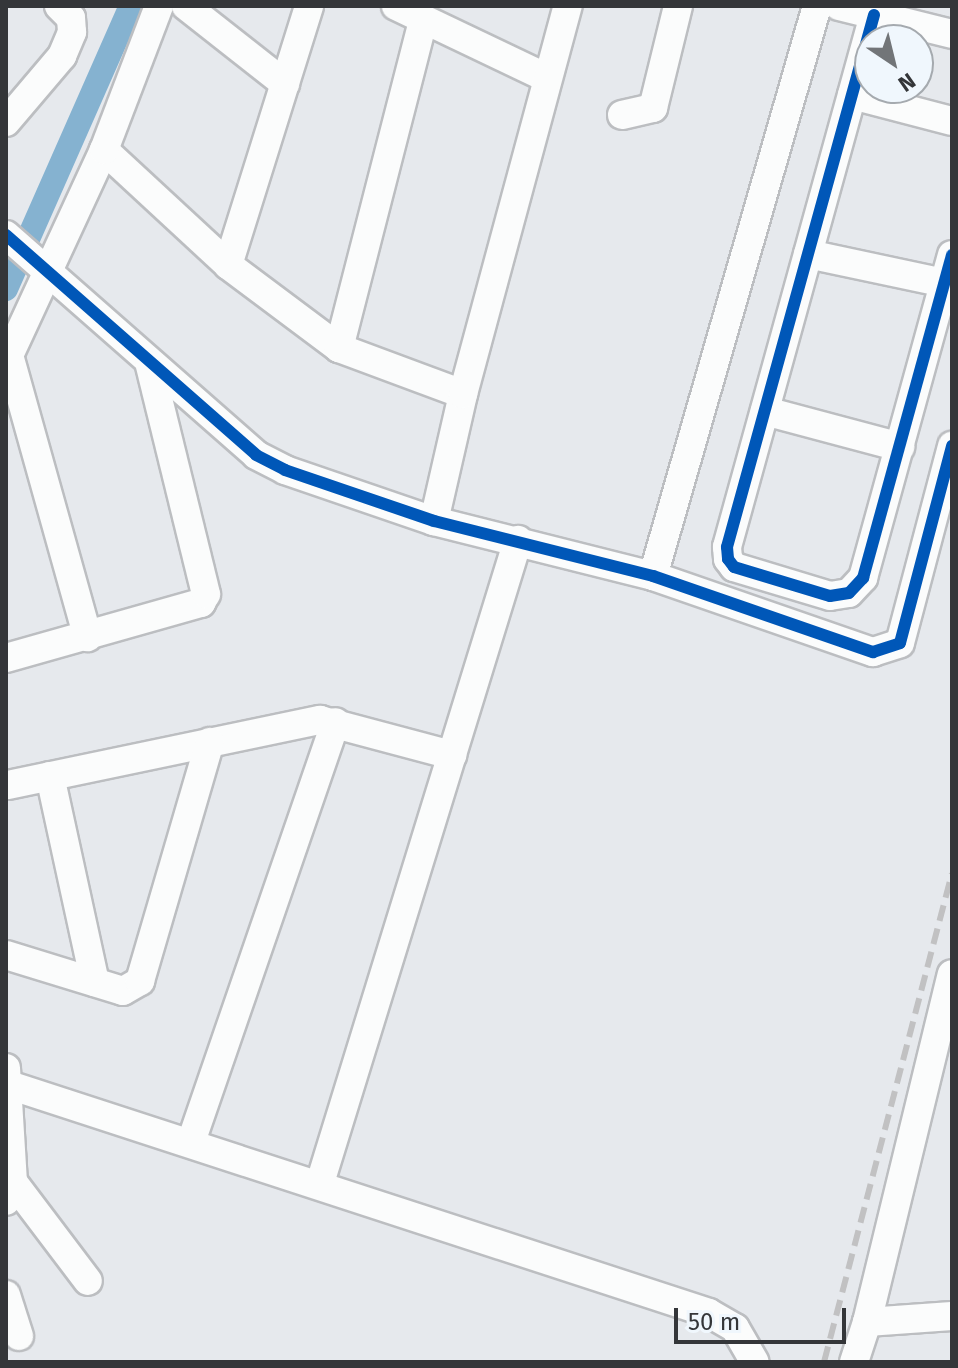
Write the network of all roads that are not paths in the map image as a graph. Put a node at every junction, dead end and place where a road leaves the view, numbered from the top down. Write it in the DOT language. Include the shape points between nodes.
graph roads {
  1 [pos="59,6"];
  2 [pos="159,6"];
  3 [pos="186,6"];
  4 [pos="309,6"];
  5 [pos="396,6"];
  6 [pos="568,6"];
  7 [pos="678,6"];
  8 [pos="817,6"];
  9 [pos="854,9"];
  10 [pos="423,21"];
  11 [pos="952,34"];
  12 [pos="547,78"];
  13 [pos="285,84"];
  14 [pos="852,95"];
  15 [pos="12,104"];
  16 [pos="622,115"];
  17 [pos="952,121"];
  18 [pos="104,150"];
  19 [pos="26,253"];
  20 [pos="808,254"];
  21 [pos="952,255"];
  22 [pos="228,265"];
  23 [pos="944,283"];
  24 [pos="339,348"];
  25 [pos="8,358"];
  26 [pos="150,366"];
  27 [pos="463,394"];
  28 [pos="765,411"];
  29 [pos="952,446"];
  30 [pos="900,447"];
  31 [pos="434,521"];
  32 [pos="518,540"];
  33 [pos="653,576"];
  34 [pos="88,637"];
  35 [pos="6,658"];
  36 [pos="336,722"];
  37 [pos="210,742"];
  38 [pos="452,755"];
  39 [pos="50,776"];
  40 [pos="8,785"];
  41 [pos="6,955"];
  42 [pos="952,974"];
  43 [pos="95,982"];
  44 [pos="7,1079"];
  45 [pos="191,1142"];
  46 [pos="320,1183"];
  47 [pos="10,1192"];
  48 [pos="88,1281"];
  49 [pos="6,1295"];
  50 [pos="952,1316"];
  51 [pos="867,1322"];
  52 [pos="19,1336"];
  53 [pos="755,1362"];
  54 [pos="854,1362"];
  1 -- 15 [label="street" via="71,18 72,32 62,56"];
  2 -- 18 [label="street"];
  3 -- 13 [label="street"];
  4 -- 13 [label="street"];
  5 -- 10 [label="street"];
  6 -- 12 [label="street"];
  7 -- 16 [label="street" via="653,108"];
  8 -- 33 [label="street"];
  9 -- 11 [label="street"];
  9 -- 14 [label="street"];
  10 -- 12 [label="street"];
  10 -- 24 [label="street"];
  12 -- 27 [label="street"];
  13 -- 22 [label="street"];
  14 -- 17 [label="street"];
  14 -- 20 [label="street"];
  18 -- 19 [label="street"];
  18 -- 22 [label="street"];
  19 -- 25 [label="street"];
  19 -- 26 [label="street"];
  20 -- 23 [label="street"];
  20 -- 28 [label="street"];
  21 -- 23 [label="street"];
  22 -- 24 [label="street"];
  23 -- 30 [label="street"];
  24 -- 27 [label="street"];
  25 -- 34 [label="street"];
  26 -- 31 [label="street" via="256,455 314,481"];
  26 -- 34 [label="street" via="206,594 201,603"];
  27 -- 31 [label="street"];
  28 -- 30 [label="street"];
  28 -- 30 [label="street" via="728,559 734,567 830,596 849,593 863,578"];
  29 -- 33 [label="street" via="900,643 889,649 873,652"];
  31 -- 32 [label="street"];
  32 -- 33 [label="street"];
  32 -- 38 [label="street"];
  34 -- 35 [label="street"];
  36 -- 37 [label="street" via="307,722"];
  36 -- 38 [label="street"];
  36 -- 45 [label="street"];
  37 -- 39 [label="street"];
  37 -- 43 [label="street" via="140,981 123,991"];
  38 -- 46 [label="street"];
  39 -- 40 [label="street"];
  39 -- 43 [label="street"];
  41 -- 43 [label="street"];
  42 -- 51 [label="street"];
  44 -- 45 [label="street"];
  44 -- 47 [label="street"];
  45 -- 46 [label="street"];
  46 -- 53 [label="street" via="722,1318 745,1340"];
  47 -- 48 [label="street"];
  49 -- 52 [label="street"];
  50 -- 51 [label="street"];
  51 -- 54 [label="street"];
}
